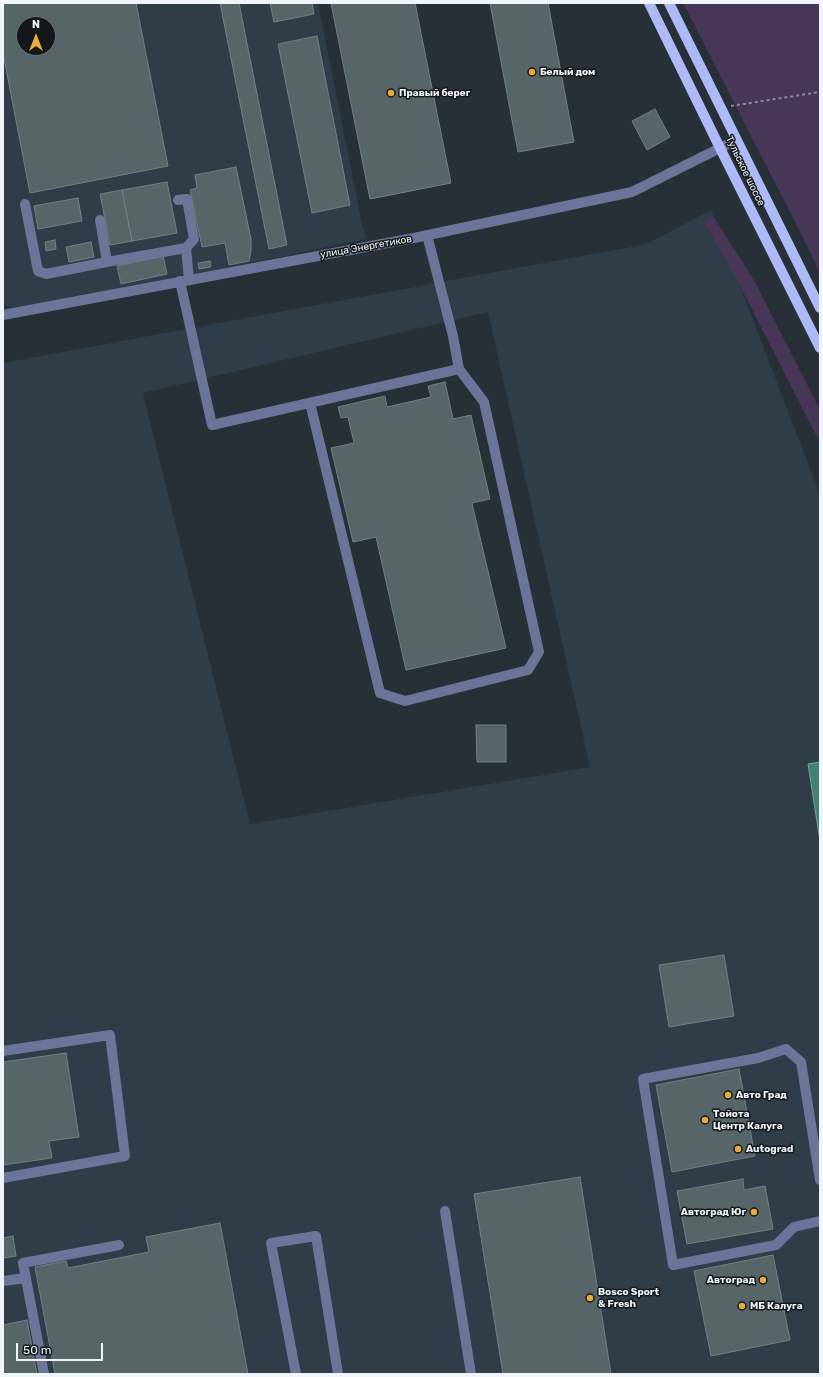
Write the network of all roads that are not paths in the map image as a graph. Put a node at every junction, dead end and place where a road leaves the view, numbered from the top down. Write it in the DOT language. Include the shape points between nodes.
graph roads {
  1 [pos="650,3"];
  2 [pos="669,3"];
  3 [pos="736,140"];
  4 [pos="720,148"];
  5 [pos="178,200"];
  6 [pos="25,204"];
  7 [pos="100,220"];
  8 [pos="427,235"];
  9 [pos="186,248"];
  10 [pos="108,262"];
  11 [pos="184,280"];
  12 [pos="820,308"];
  13 [pos="3,314"];
  14 [pos="820,348"];
  15 [pos="458,369"];
  16 [pos="310,403"];
  17 [pos="3,1051"];
  18 [pos="3,1178"];
  19 [pos="820,1180"];
  20 [pos="445,1211"];
  21 [pos="820,1221"];
  22 [pos="119,1245"];
  23 [pos="26,1278"];
  24 [pos="3,1281"];
  25 [pos="44,1374"];
  26 [pos="296,1374"];
  27 [pos="338,1374"];
  28 [pos="471,1374"];
  1 -- 4 [label="main road, Тульское шоссе"];
  2 -- 3 [label="main road, Тульское шоссе"];
  3 -- 4 [label="street, улица Энергетиков"];
  3 -- 12 [label="main road, Тульское шоссе"];
  4 -- 8 [label="street, улица Энергетиков" via="632,192"];
  4 -- 14 [label="main road, Тульское шоссе"];
  5 -- 9 [label="street" via="187,199 194,240"];
  6 -- 10 [label="street" via="38,271 46,274"];
  7 -- 10 [label="street"];
  8 -- 11 [label="street, улица Энергетиков"];
  8 -- 15 [label="street" via="453,336"];
  9 -- 10 [label="street"];
  9 -- 11 [label="street"];
  11 -- 13 [label="street, улица Энергетиков"];
  11 -- 16 [label="street" via="212,425"];
  15 -- 16 [label="street"];
  15 -- 16 [label="street" via="484,402 540,652 528,670 405,701 380,693"];
  17 -- 18 [label="street" via="110,1035 125,1156"];
  19 -- 21 [label="street" via="801,1062 786,1049 758,1058 643,1079 673,1265 776,1245 794,1227"];
  20 -- 28 [label="street"];
  22 -- 23 [label="street" via="23,1263"];
  23 -- 24 [label="street"];
  23 -- 25 [label="street"];
  26 -- 27 [label="street" via="271,1243 316,1236"];
}
